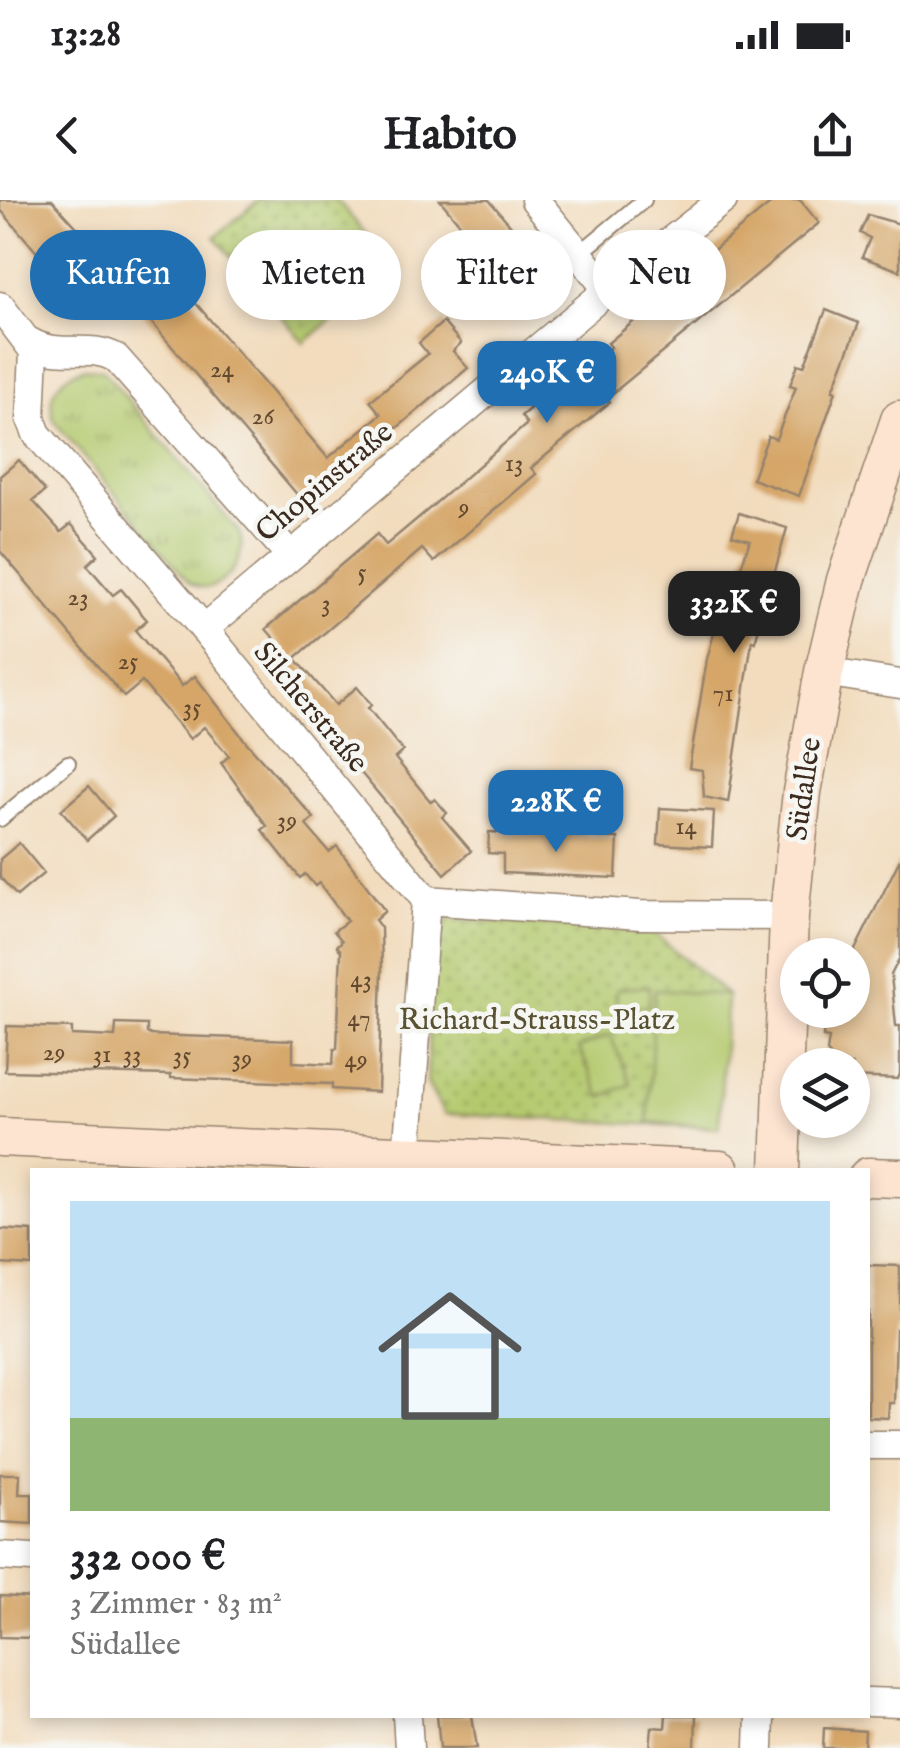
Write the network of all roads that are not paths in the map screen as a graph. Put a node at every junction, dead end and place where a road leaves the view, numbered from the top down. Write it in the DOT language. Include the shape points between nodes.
graph roads {
  1 [pos="535,200"];
  2 [pos="644,200"];
  3 [pos="723,200"];
  4 [pos="685,230"];
  5 [pos="578,254"];
  6 [pos="593,272"];
  7 [pos="593,302"];
  8 [pos="0,306"];
  9 [pos="30,342"];
  10 [pos="900,420"];
  11 [pos="290,555"];
  12 [pos="204,629"];
  13 [pos="824,672"];
  14 [pos="900,684"];
  15 [pos="68,763"];
  16 [pos="0,818"];
  17 [pos="426,900"];
  18 [pos="790,916"];
  19 [pos="0,1137"];
  20 [pos="406,1163"];
  21 [pos="630,1168"];
  22 [pos="780,1168"];
  23 [pos="870,1176"];
  24 [pos="900,1178"];
  25 [pos="870,1445"];
  26 [pos="900,1445"];
  27 [pos="0,1556"];
  28 [pos="30,1558"];
  29 [pos="870,1702"];
  30 [pos="900,1704"];
  31 [pos="407,1718"];
  32 [pos="760,1718"];
  33 [pos="409,1748"];
  34 [pos="759,1748"];
  1 -- 5 [label="street"];
  2 -- 5 [label="lane"];
  3 -- 4 [label="street, Chopinstraße"];
  5 -- 6 [label="street"];
  7 -- 11 [label="street, Chopinstraße"];
  8 -- 9 [label="street"];
  9 -- 11 [label="street" via="49,352 116,358"];
  9 -- 12 [label="street, Silcherstraße" via="37,434"];
  10 -- 13 [label="street, Südallee" via="846,580"];
  11 -- 12 [label="street, Chopinstraße"];
  12 -- 17 [label="street, Silcherstraße"];
  13 -- 14 [label="street"];
  13 -- 18 [label="street, Südallee" via="802,792"];
  15 -- 16 [label="lane"];
  17 -- 18 [label="street" via="640,915"];
  17 -- 20 [label="street"];
  18 -- 22 [label="street, Südallee"];
  19 -- 20 [label="street"];
  20 -- 21 [label="street"];
  23 -- 24 [label="street"];
  25 -- 26 [label="street"];
  27 -- 28 [label="street"];
  29 -- 30 [label="street"];
  31 -- 33 [label="street"];
  32 -- 34 [label="street"];
}
